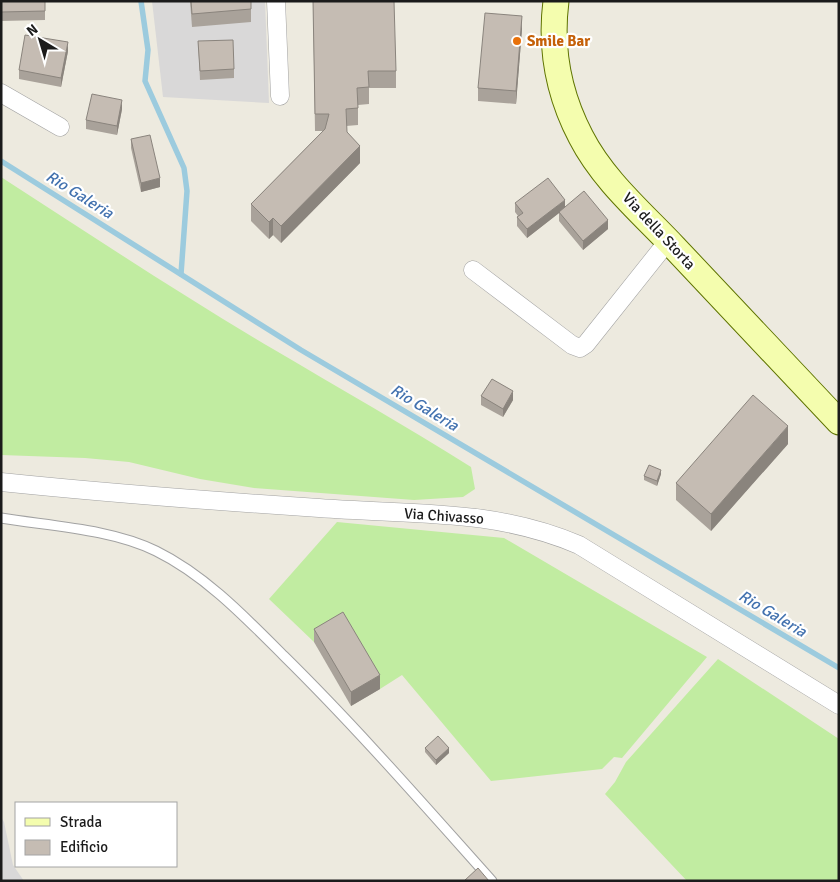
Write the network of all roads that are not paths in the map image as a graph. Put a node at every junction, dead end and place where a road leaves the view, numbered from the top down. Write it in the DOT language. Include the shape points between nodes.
graph roads {
  1 [pos="276,1"];
  2 [pos="556,1"];
  3 [pos="1,93"];
  4 [pos="280,96"];
  5 [pos="60,127"];
  6 [pos="668,241"];
  7 [pos="473,270"];
  8 [pos="839,422"];
  9 [pos="1,482"];
  10 [pos="1,518"];
  11 [pos="839,705"];
  12 [pos="492,881"];
  1 -- 4 [label="street"];
  2 -- 6 [label="main road, Via della Storta" via="553,41 557,71 581,137 599,165"];
  3 -- 5 [label="street"];
  6 -- 7 [label="street" via="580,348"];
  6 -- 8 [label="main road, Via della Storta"];
  9 -- 11 [label="street, Via Chivasso" via="320,508 475,516 534,528 580,545"];
  10 -- 12 [label="lane" via="112,537 155,550 184,567 252,624 346,717"];
}
